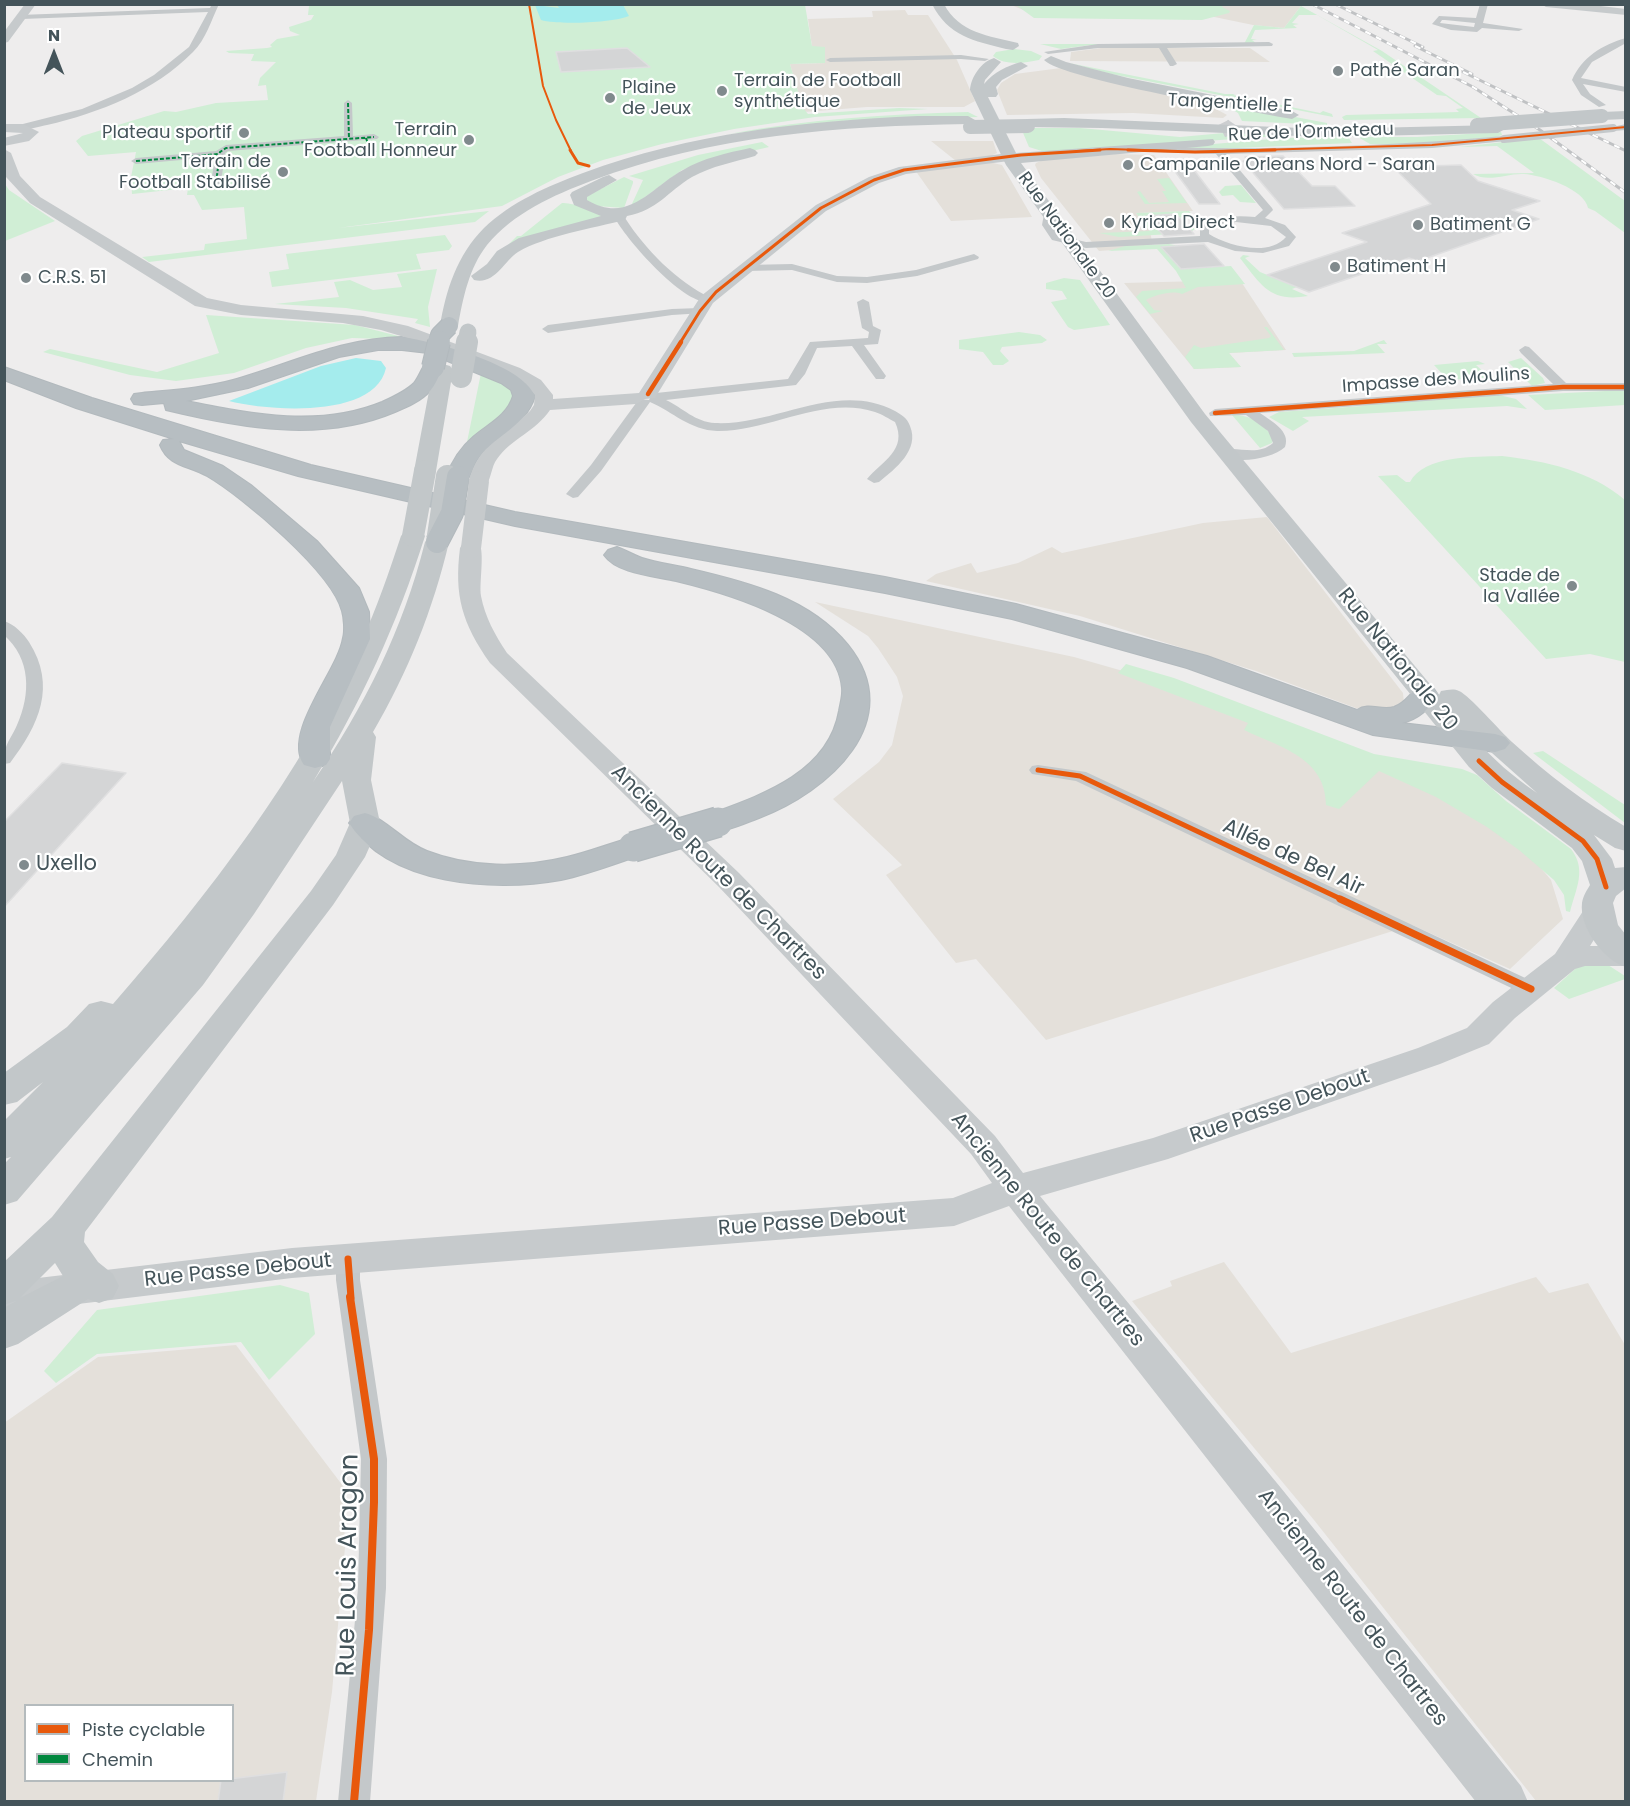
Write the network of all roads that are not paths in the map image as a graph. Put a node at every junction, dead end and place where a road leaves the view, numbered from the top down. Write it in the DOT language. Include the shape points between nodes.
graph roads {
  1 [pos="32,4"];
  2 [pos="133,4"];
  3 [pos="930,4"];
  4 [pos="938,4"];
  5 [pos="1484,4"];
  6 [pos="1546,4"];
  7 [pos="214,7"];
  8 [pos="1626,12"];
  9 [pos="128,13"];
  10 [pos="22,17"];
  11 [pos="1519,29"];
  12 [pos="4,40"];
  13 [pos="1626,40"];
  14 [pos="1269,45"];
  15 [pos="1162,46"];
  16 [pos="1245,46"];
  17 [pos="1023,47"];
  18 [pos="1262,52"];
  19 [pos="988,56"];
  20 [pos="830,60"];
  21 [pos="1038,62"];
  22 [pos="1173,64"];
  23 [pos="1578,81"];
  24 [pos="1127,82"];
  25 [pos="1626,90"];
  26 [pos="981,97"];
  27 [pos="348,103"];
  28 [pos="1626,115"];
  29 [pos="71,116"];
  30 [pos="1609,118"];
  31 [pos="1236,120"];
  32 [pos="1027,123"];
  33 [pos="967,127"];
  34 [pos="1626,128"];
  35 [pos="1323,129"];
  36 [pos="1364,129"];
  37 [pos="1222,131"];
  38 [pos="1501,134"];
  39 [pos="11,136"];
  40 [pos="999,136"];
  41 [pos="349,139"];
  42 [pos="1138,149"];
  43 [pos="766,150"];
  44 [pos="1218,151"];
  45 [pos="376,152"];
  46 [pos="658,153"];
  47 [pos="219,154"];
  48 [pos="1018,157"];
  49 [pos="136,161"];
  50 [pos="641,166"];
  51 [pos="216,183"];
  52 [pos="672,184"];
  53 [pos="621,220"];
  54 [pos="1258,220"];
  55 [pos="1206,237"];
  56 [pos="1079,243"];
  57 [pos="974,257"];
  58 [pos="746,268"];
  59 [pos="480,276"];
  60 [pos="863,302"];
  61 [pos="704,305"];
  62 [pos="870,328"];
  63 [pos="459,329"];
  64 [pos="548,329"];
  65 [pos="855,342"];
  66 [pos="810,348"];
  67 [pos="1525,350"];
  68 [pos="4,371"];
  69 [pos="445,371"];
  70 [pos="880,376"];
  71 [pos="1563,387"];
  72 [pos="1626,387"];
  73 [pos="4,389"];
  74 [pos="648,398"];
  75 [pos="142,399"];
  76 [pos="544,405"];
  77 [pos="1248,410"];
  78 [pos="1206,411"];
  79 [pos="455,417"];
  80 [pos="171,445"];
  81 [pos="451,447"];
  82 [pos="1226,453"];
  83 [pos="1250,456"];
  84 [pos="452,476"];
  85 [pos="874,479"];
  86 [pos="573,494"];
  87 [pos="425,539"];
  88 [pos="607,550"];
  89 [pos="4,626"];
  90 [pos="1424,695"];
  91 [pos="1299,697"];
  92 [pos="364,727"];
  93 [pos="1460,738"];
  94 [pos="1487,752"];
  95 [pos="4,759"];
  96 [pos="315,759"];
  97 [pos="1038,771"];
  98 [pos="365,823"];
  99 [pos="1613,834"];
  100 [pos="1610,891"];
  101 [pos="220,895"];
  102 [pos="1626,956"];
  103 [pos="1565,961"];
  104 [pos="1531,989"];
  105 [pos="4,1092"];
  106 [pos="4,1145"];
  107 [pos="1015,1189"];
  108 [pos="4,1190"];
  109 [pos="66,1228"];
  110 [pos="348,1259"];
  111 [pos="4,1288"];
  112 [pos="86,1288"];
  113 [pos="4,1298"];
  114 [pos="4,1331"];
  115 [pos="354,1802"];
  116 [pos="1505,1802"];
  1 -- 10 [label="main road"];
  2 -- 9 [label="street"];
  3 -- 19 [label="main road" via="945,28"];
  4 -- 17 [label="main road" via="954,27 997,43"];
  5 -- 11 [label="street" via="1480,23"];
  6 -- 8 [label="main road"];
  7 -- 9 [label="street"];
  7 -- 29 [label="street" via="197,43 176,63 142,85"];
  9 -- 10 [label="street"];
  10 -- 12 [label="main road"];
  13 -- 23 [label="street" via="1587,62"];
  14 -- 16 [label="street"];
  15 -- 16 [label="street"];
  15 -- 21 [label="street" via="1098,46"];
  15 -- 22 [label="street"];
  16 -- 18 [label="street"];
  17 -- 19 [label="main road"];
  17 -- 21 [label="main road"];
  19 -- 20 [label="street"];
  19 -- 21 [label="main road"];
  19 -- 26 [label="main road" via="978,78"];
  21 -- 24 [label="main road"];
  21 -- 48 [label="main road, Rue Nationale 20" via="997,77 989,87"];
  23 -- 25 [label="street"];
  23 -- 30 [label="street" via="1585,95"];
  24 -- 31 [label="main road" via="1221,105"];
  24 -- 35 [label="main road"];
  26 -- 40 [label="main road, Rue Nationale 20"];
  26 -- 46 [label="main road" via="979,107 971,109 860,114 781,123 673,145"];
  27 -- 41 [label="street"];
  28 -- 30 [label="main road"];
  29 -- 39 [label="street"];
  29 -- 39 [label="street"];
  30 -- 34 [label="street"];
  30 -- 36 [label="main road, bridge"];
  30 -- 38 [label="main road"];
  32 -- 33 [label="main road, bridge"];
  32 -- 35 [label="main road"];
  32 -- 37 [label="main road" via="1173,135"];
  33 -- 40 [label="main road"];
  33 -- 46 [label="main road" via="861,123 798,128"];
  33 -- 50 [label="main road" via="831,130 761,138"];
  35 -- 36 [label="main road"];
  35 -- 42 [label="main road"];
  36 -- 38 [label="main road"];
  38 -- 44 [label="street, Rue de l'Ormeteau" via="1432,145"];
  39 -- 76 [label="main road" via="13,177 35,200 194,298 223,307 362,320 416,332 525,376 538,386"];
  40 -- 48 [label="main road, Rue Nationale 20"];
  41 -- 45 [label="street" via="370,137 370,150"];
  41 -- 47 [label="street" via="226,147"];
  42 -- 44 [label="street, Rue de l'Ormeteau"];
  42 -- 48 [label="main road"];
  43 -- 52 [label="main road" via="706,165"];
  44 -- 54 [label="street" via="1267,208"];
  46 -- 63 [label="main road" via="561,187 501,223 482,240 466,263 455,290"];
  47 -- 49 [label="street"];
  47 -- 51 [label="street"];
  48 -- 56 [label="main road, Rue Nationale 20"];
  48 -- 56 [label="main road, Rue Nationale 20" via="1049,214"];
  48 -- 58 [label="main road" via="922,167 874,180 821,208"];
  50 -- 52 [label="main road" via="582,191 578,200 594,209 625,211 650,202"];
  50 -- 59 [label="main road" via="579,188 533,213 498,244"];
  52 -- 59 [label="main road" via="660,199 645,208 525,242"];
  53 -- 61 [label="street" via="649,254"];
  54 -- 55 [label="street" via="1217,221 1204,230"];
  54 -- 55 [label="street" via="1282,227 1289,232 1289,241 1275,248 1245,250"];
  55 -- 56 [label="street"];
  56 -- 78 [label="main road, Rue Nationale 20"];
  57 -- 58 [label="street" via="917,273 867,280 837,279 792,267"];
  58 -- 61 [label="main road"];
  59 -- 63 [label="main road" via="474,304"];
  60 -- 62 [label="street"];
  61 -- 64 [label="street"];
  61 -- 74 [label="main road"];
  62 -- 65 [label="street" via="875,330 874,341"];
  62 -- 66 [label="street" via="816,333 808,338"];
  63 -- 69 [label="main road, bridge"];
  63 -- 69 [label="highway, bridge" via="440,335"];
  65 -- 66 [label="street"];
  65 -- 70 [label="street"];
  66 -- 74 [label="street" via="799,378 792,382"];
  67 -- 71 [label="street, Impasse des Moulins"];
  68 -- 75 [label="highway"];
  68 -- 91 [label="highway" via="84,403 306,471 515,519 1016,612 1197,662"];
  69 -- 75 [label="highway" via="401,401 375,413 330,423 264,421"];
  69 -- 79 [label="main road"];
  69 -- 84 [label="main road"];
  71 -- 72 [label="street, Impasse des Moulins"];
  71 -- 77 [label="street, Impasse des Moulins"];
  73 -- 80 [label="highway"];
  74 -- 76 [label="main road"];
  74 -- 85 [label="street" via="693,423 717,426 837,405 878,407 901,420 907,435 900,458"];
  74 -- 86 [label="street"];
  75 -- 84 [label="highway" via="224,388 347,348 381,344 425,346 502,376 518,385 524,396 514,416 466,455"];
  76 -- 84 [label="main road, Ancienne Route de Chartres" via="537,416 489,454 483,465"];
  77 -- 78 [label="street, Impasse des Moulins"];
  77 -- 83 [label="street" via="1272,427 1281,440 1276,449"];
  78 -- 82 [label="main road, Rue Nationale 20"];
  78 -- 83 [label="main road, Rue Nationale 20"];
  80 -- 88 [label="highway" via="398,506"];
  80 -- 96 [label="highway" via="175,454 215,471 243,490 308,546 346,588 356,612 357,639 316,727"];
  81 -- 84 [label="main road"];
  82 -- 83 [label="street"];
  82 -- 90 [label="main road, Rue Nationale 20"];
  83 -- 94 [label="main road, Rue Nationale 20"];
  84 -- 87 [label="main road, bridge"];
  84 -- 87 [label="highway, bridge" via="452,513"];
  84 -- 107 [label="main road, Ancienne Route de Chartres, bridge" via="471,549 467,589 472,611 481,635 498,658 729,880 983,1145"];
  87 -- 92 [label="main road" via="429,579 393,672"];
  87 -- 96 [label="main road" via="352,692"];
  88 -- 94 [label="highway" via="940,608 1149,661 1403,751"];
  88 -- 98 [label="highway, bridge" via="633,562 758,596 818,630 848,665 856,685 854,716 842,746 797,788 763,806 563,869 525,875 453,870 419,861 392,846"];
  89 -- 95 [label="street" via="29,651 36,680 31,716"];
  90 -- 91 [label="highway" via="1408,713 1394,716 1378,716"];
  90 -- 93 [label="main road, Rue Nationale 20"];
  91 -- 93 [label="highway" via="1383,729"];
  92 -- 98 [label="main road" via="355,770"];
  92 -- 108 [label="main road" via="227,931 174,999"];
  93 -- 94 [label="highway"];
  94 -- 99 [label="main road, Rue Nationale 20"];
  94 -- 100 [label="main road, Rue Nationale 20" via="1502,783 1583,841 1597,859"];
  96 -- 101 [label="main road"];
  97 -- 104 [label="street, Allée de Bel Air" via="1080,776"];
  98 -- 109 [label="main road" via="350,857 322,898"];
  100 -- 102 [label="main road, Rue Nationale 20" via="1609,938"];
  100 -- 103 [label="main road, Rue Passe Debout"];
  101 -- 105 [label="main road" via="176,926 79,1036"];
  101 -- 106 [label="main road" via="96,1046"];
  102 -- 103 [label="main road, Rue Passe Debout" via="1585,956"];
  103 -- 104 [label="main road, Rue Passe Debout"];
  104 -- 107 [label="main road, Rue Passe Debout" via="1478,1036 1429,1056 1156,1150"];
  107 -- 110 [label="main road, Rue Passe Debout" via="971,1208 924,1216"];
  107 -- 116 [label="main road, Ancienne Route de Chartres"];
  109 -- 111 [label="main road"];
  109 -- 112 [label="main road" via="64,1245 84,1274"];
  110 -- 112 [label="main road, Rue Passe Debout"];
  110 -- 115 [label="street, Rue Louis Aragon" via="375,1485 371,1633"];
  112 -- 113 [label="main road, Rue Passe Debout"];
  112 -- 114 [label="main road" via="33,1311"];
}
